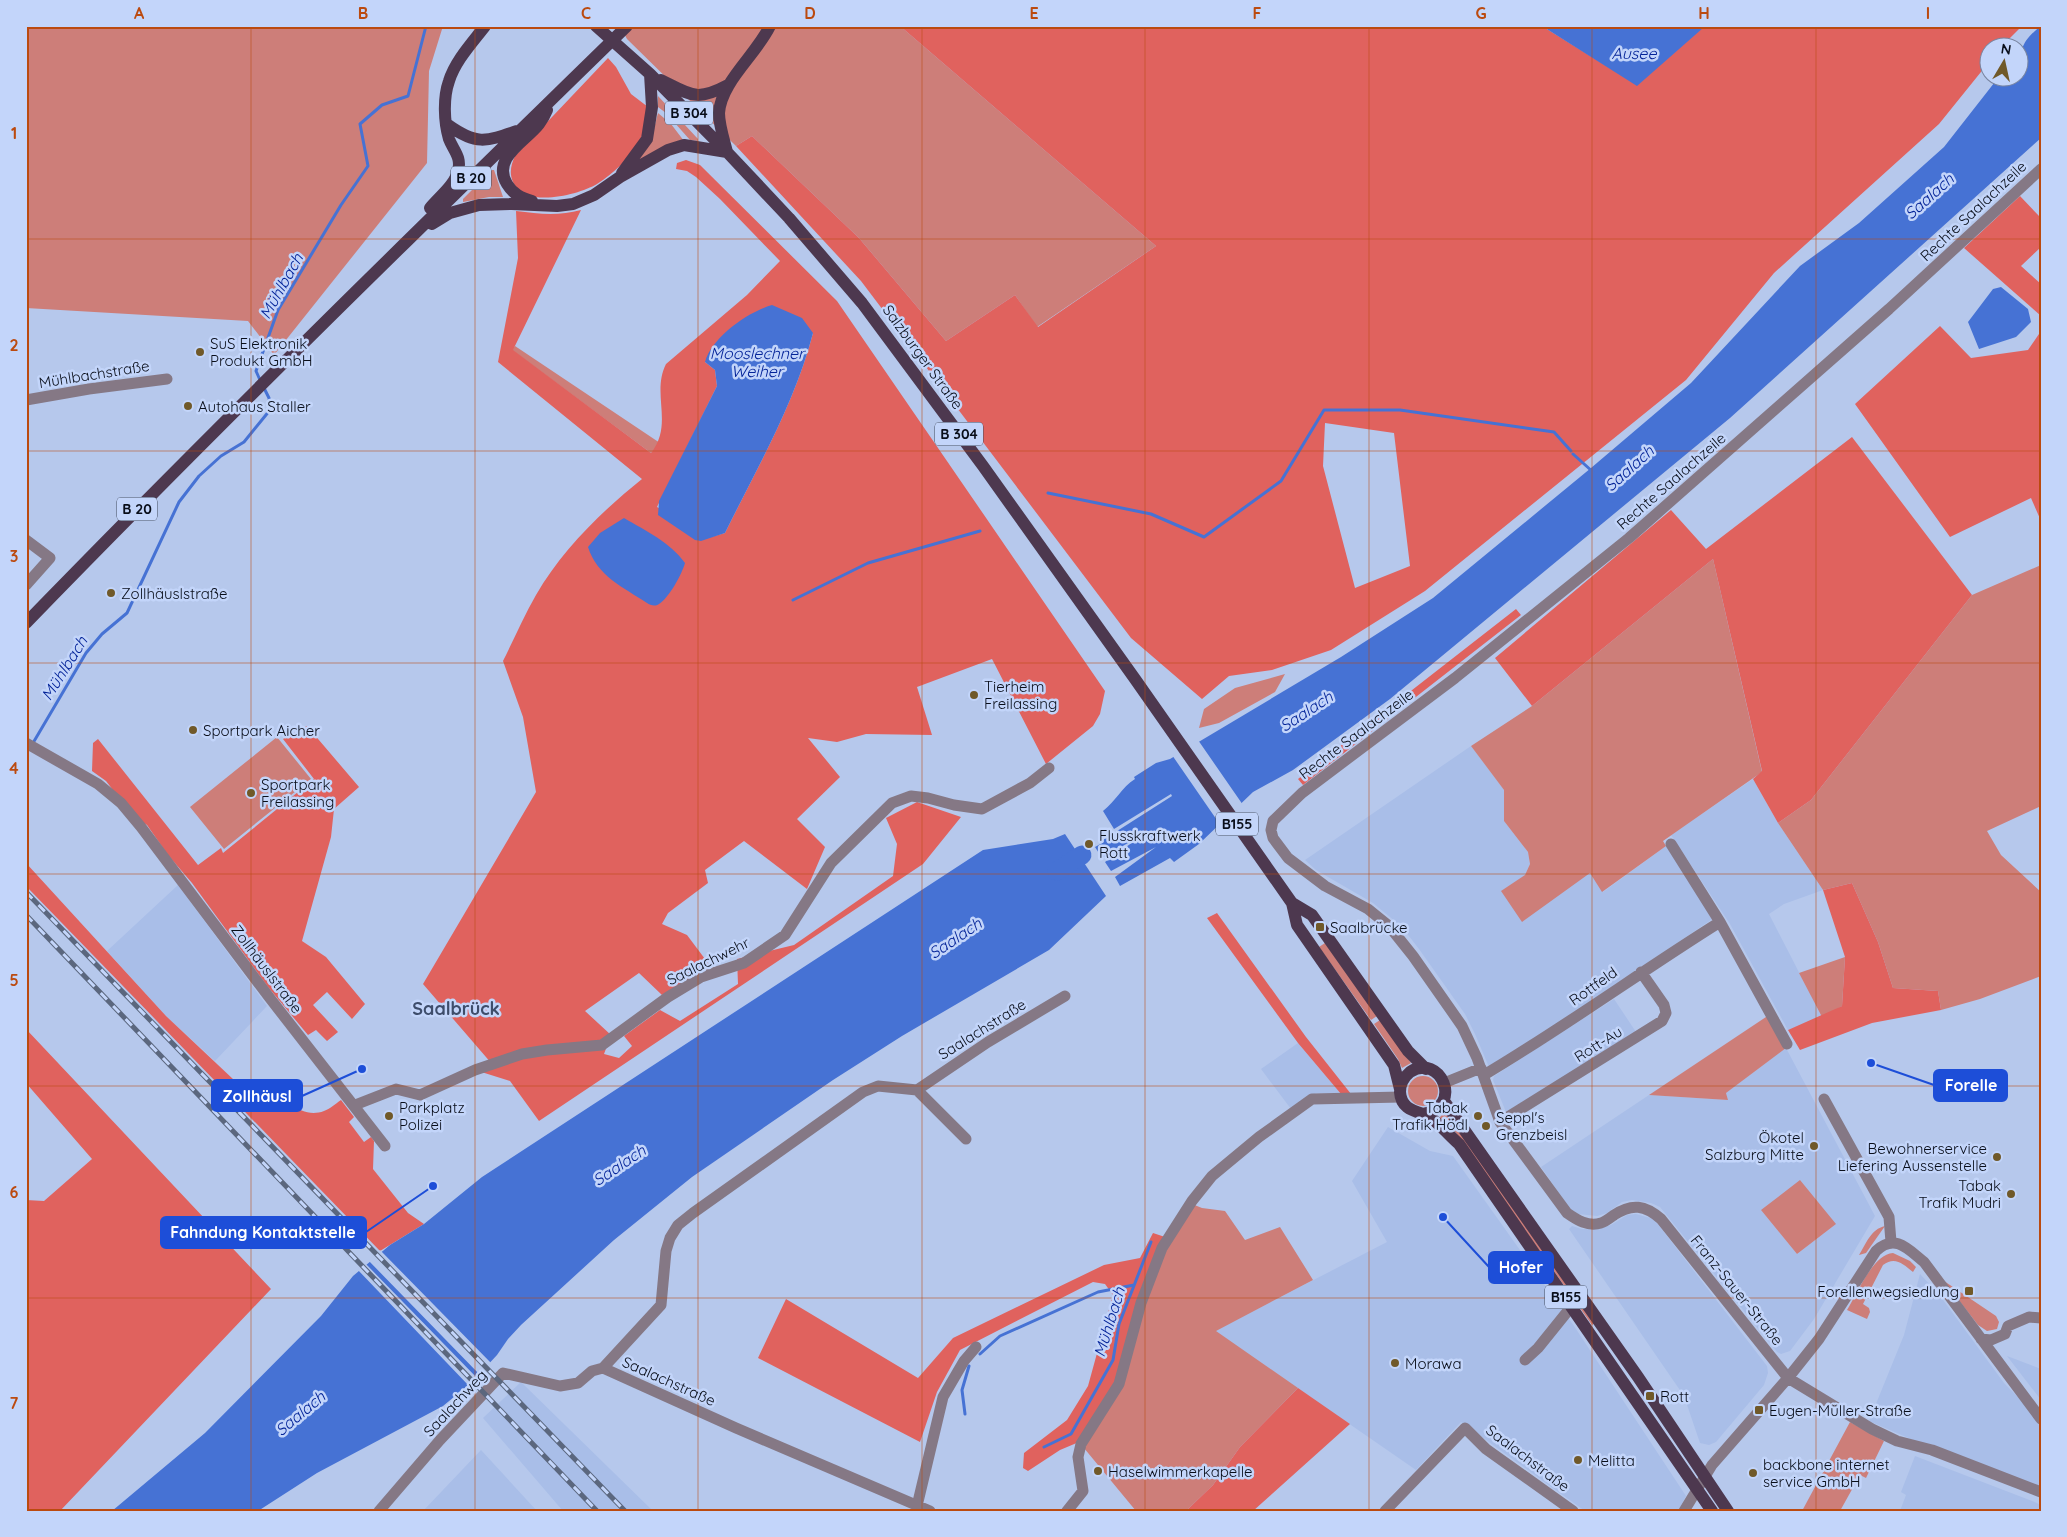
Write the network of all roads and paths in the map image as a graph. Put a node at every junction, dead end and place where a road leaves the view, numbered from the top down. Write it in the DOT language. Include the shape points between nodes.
graph roads {
  1 [pos="484,26"];
  2 [pos="596,26"];
  3 [pos="627,26"];
  4 [pos="770,26"];
  5 [pos="650,74"];
  6 [pos="728,85"];
  7 [pos="556,96"];
  8 [pos="448,125"];
  9 [pos="520,130"];
  10 [pos="727,152"];
  11 [pos="2041,169"];
  12 [pos="620,177"];
  13 [pos="549,206"];
  14 [pos="422,227"];
  15 [pos="167,379"];
  16 [pos="26,400"];
  17 [pos="26,540"];
  18 [pos="26,585"];
  19 [pos="26,623"];
  20 [pos="26,743"];
  21 [pos="1048,768"];
  22 [pos="1207,780"];
  23 [pos="1302,793"];
  24 [pos="1671,844"];
  25 [pos="1292,903"];
  26 [pos="1720,922"];
  27 [pos="1641,972"];
  28 [pos="1065,996"];
  29 [pos="1787,1044"];
  30 [pos="1426,1068"];
  31 [pos="1482,1072"];
  32 [pos="1444,1083"];
  33 [pos="916,1090"];
  34 [pos="1400,1093"];
  35 [pos="1824,1099"];
  36 [pos="1444,1101"];
  37 [pos="355,1105"];
  38 [pos="1423,1114"];
  39 [pos="1500,1122"];
  40 [pos="966,1139"];
  41 [pos="385,1146"];
  42 [pos="1891,1242"];
  43 [pos="1573,1308"];
  44 [pos="2041,1318"];
  45 [pos="1981,1339"];
  46 [pos="976,1347"];
  47 [pos="1525,1360"];
  48 [pos="603,1368"];
  49 [pos="1788,1378"];
  50 [pos="2041,1420"];
  51 [pos="1705,1476"];
  52 [pos="1697,1490"];
  53 [pos="2041,1492"];
  54 [pos="923,1508"];
  55 [pos="378,1511"];
  56 [pos="1066,1511"];
  57 [pos="1385,1511"];
  58 [pos="1573,1511"];
  59 [pos="1684,1511"];
  60 [pos="1712,1511"];
  61 [pos="1728,1511"];
  1 -- 8 [label="main road" via="448,81 445,106"];
  2 -- 5 [label="main road, B 304"];
  3 -- 7 [label="main road, B 20"];
  4 -- 6 [label="main road" via="764,40"];
  5 -- 6 [label="main road" via="690,95 712,94"];
  5 -- 10 [label="main road, B 304"];
  5 -- 12 [label="main road" via="652,107 647,138"];
  6 -- 10 [label="main road" via="719,115"];
  7 -- 9 [label="main road, B 20"];
  7 -- 13 [label="main road" via="539,125 508,156 502,171 506,183 518,196"];
  8 -- 9 [label="main road" via="462,135 480,141"];
  8 -- 14 [label="main road" via="450,139 458,153 458,171"];
  9 -- 14 [label="main road, B 20"];
  10 -- 12 [label="main road" via="684,145 668,150"];
  10 -- 22 [label="main road, Salzburger Straße / B 304" via="862,303 983,466"];
  11 -- 23 [label="street, Rechte Saalachzeile" via="1889,309 1629,538 1456,678"];
  12 -- 13 [label="main road" via="582,201"];
  13 -- 14 [label="main road" via="479,205"];
  14 -- 19 [label="main road, B 20" via="157,488"];
  15 -- 16 [label="street, Mühlbachstraße"];
  17 -- 18 [label="street" via="50,558"];
  20 -- 37 [label="street, Zollhäuslstraße" via="98,784 142,827 285,1018"];
  21 -- 37 [label="street, Saalachwehr" via="1030,783 982,809 911,796 892,803 831,862 785,934 744,962 700,977 602,1045 522,1054 420,1095 396,1089"];
  22 -- 25 [label="main road, B155"];
  23 -- 31 [label="street, Franz-Sauer-Straße" via="1273,822 1270,830 1273,838 1288,858 1306,873 1368,909 1389,926 1462,1026"];
  24 -- 26 [label="street"];
  25 -- 30 [label="main road, B155" via="1312,915 1408,1051"];
  25 -- 34 [label="main road, B155" via="1297,925 1394,1065"];
  26 -- 27 [label="street, Rottfeld"];
  26 -- 29 [label="street"];
  27 -- 31 [label="street, Rottfeld" via="1535,1045"];
  27 -- 39 [label="street, Rott-Au" via="1664,1005 1666,1013 1662,1021"];
  28 -- 33 [label="street, Saalachstraße" via="974,1050"];
  30 -- 32 [label="main road" via="1437,1073"];
  30 -- 34 [label="main road" via="1406,1076"];
  31 -- 32 [label="street"];
  31 -- 39 [label="street, Franz-Sauer-Straße"];
  32 -- 36 [label="main road"];
  33 -- 40 [label="street"];
  33 -- 48 [label="street, Saalachstraße" via="878,1086 863,1092 678,1225 666,1251 661,1305"];
  34 -- 38 [label="main road" via="1403,1103 1411,1111"];
  34 -- 56 [label="street" via="1312,1099 1232,1158 1207,1182 1162,1248 1141,1302 1119,1384 1081,1444 1078,1457 1083,1491"];
  35 -- 42 [label="street" via="1889,1218"];
  36 -- 38 [label="main road" via="1436,1110"];
  36 -- 51 [label="main road, B155"];
  37 -- 41 [label="street, Zollhäuslstraße"];
  38 -- 43 [label="main road, B155" via="1459,1144"];
  39 -- 49 [label="street, Franz-Sauer-Straße" via="1567,1214 1579,1221 1602,1223 1622,1210 1635,1207 1651,1210"];
  42 -- 45 [label="street" via="1901,1244 1924,1262"];
  42 -- 49 [label="street" via="1876,1251 1819,1339"];
  43 -- 47 [label="street"];
  43 -- 52 [label="main road, B155"];
  44 -- 45 [label="street" via="2029,1317 2008,1326 2005,1334 1991,1340"];
  45 -- 50 [label="street"];
  46 -- 54 [label="street, Saalachstraße" via="943,1397"];
  48 -- 54 [label="street, Saalachstraße"];
  48 -- 55 [label="street, Saalachweg" via="592,1371 578,1383 560,1386 504,1373"];
  49 -- 51 [label="street"];
  49 -- 53 [label="street, Franz-Sauer-Straße" via="1889,1437"];
  51 -- 52 [label="street"];
  51 -- 61 [label="main road, B155"];
  52 -- 59 [label="street"];
  52 -- 60 [label="main road, B155"];
  57 -- 58 [label="street, Saalachstraße" via="1465,1428 1486,1449"];
}
